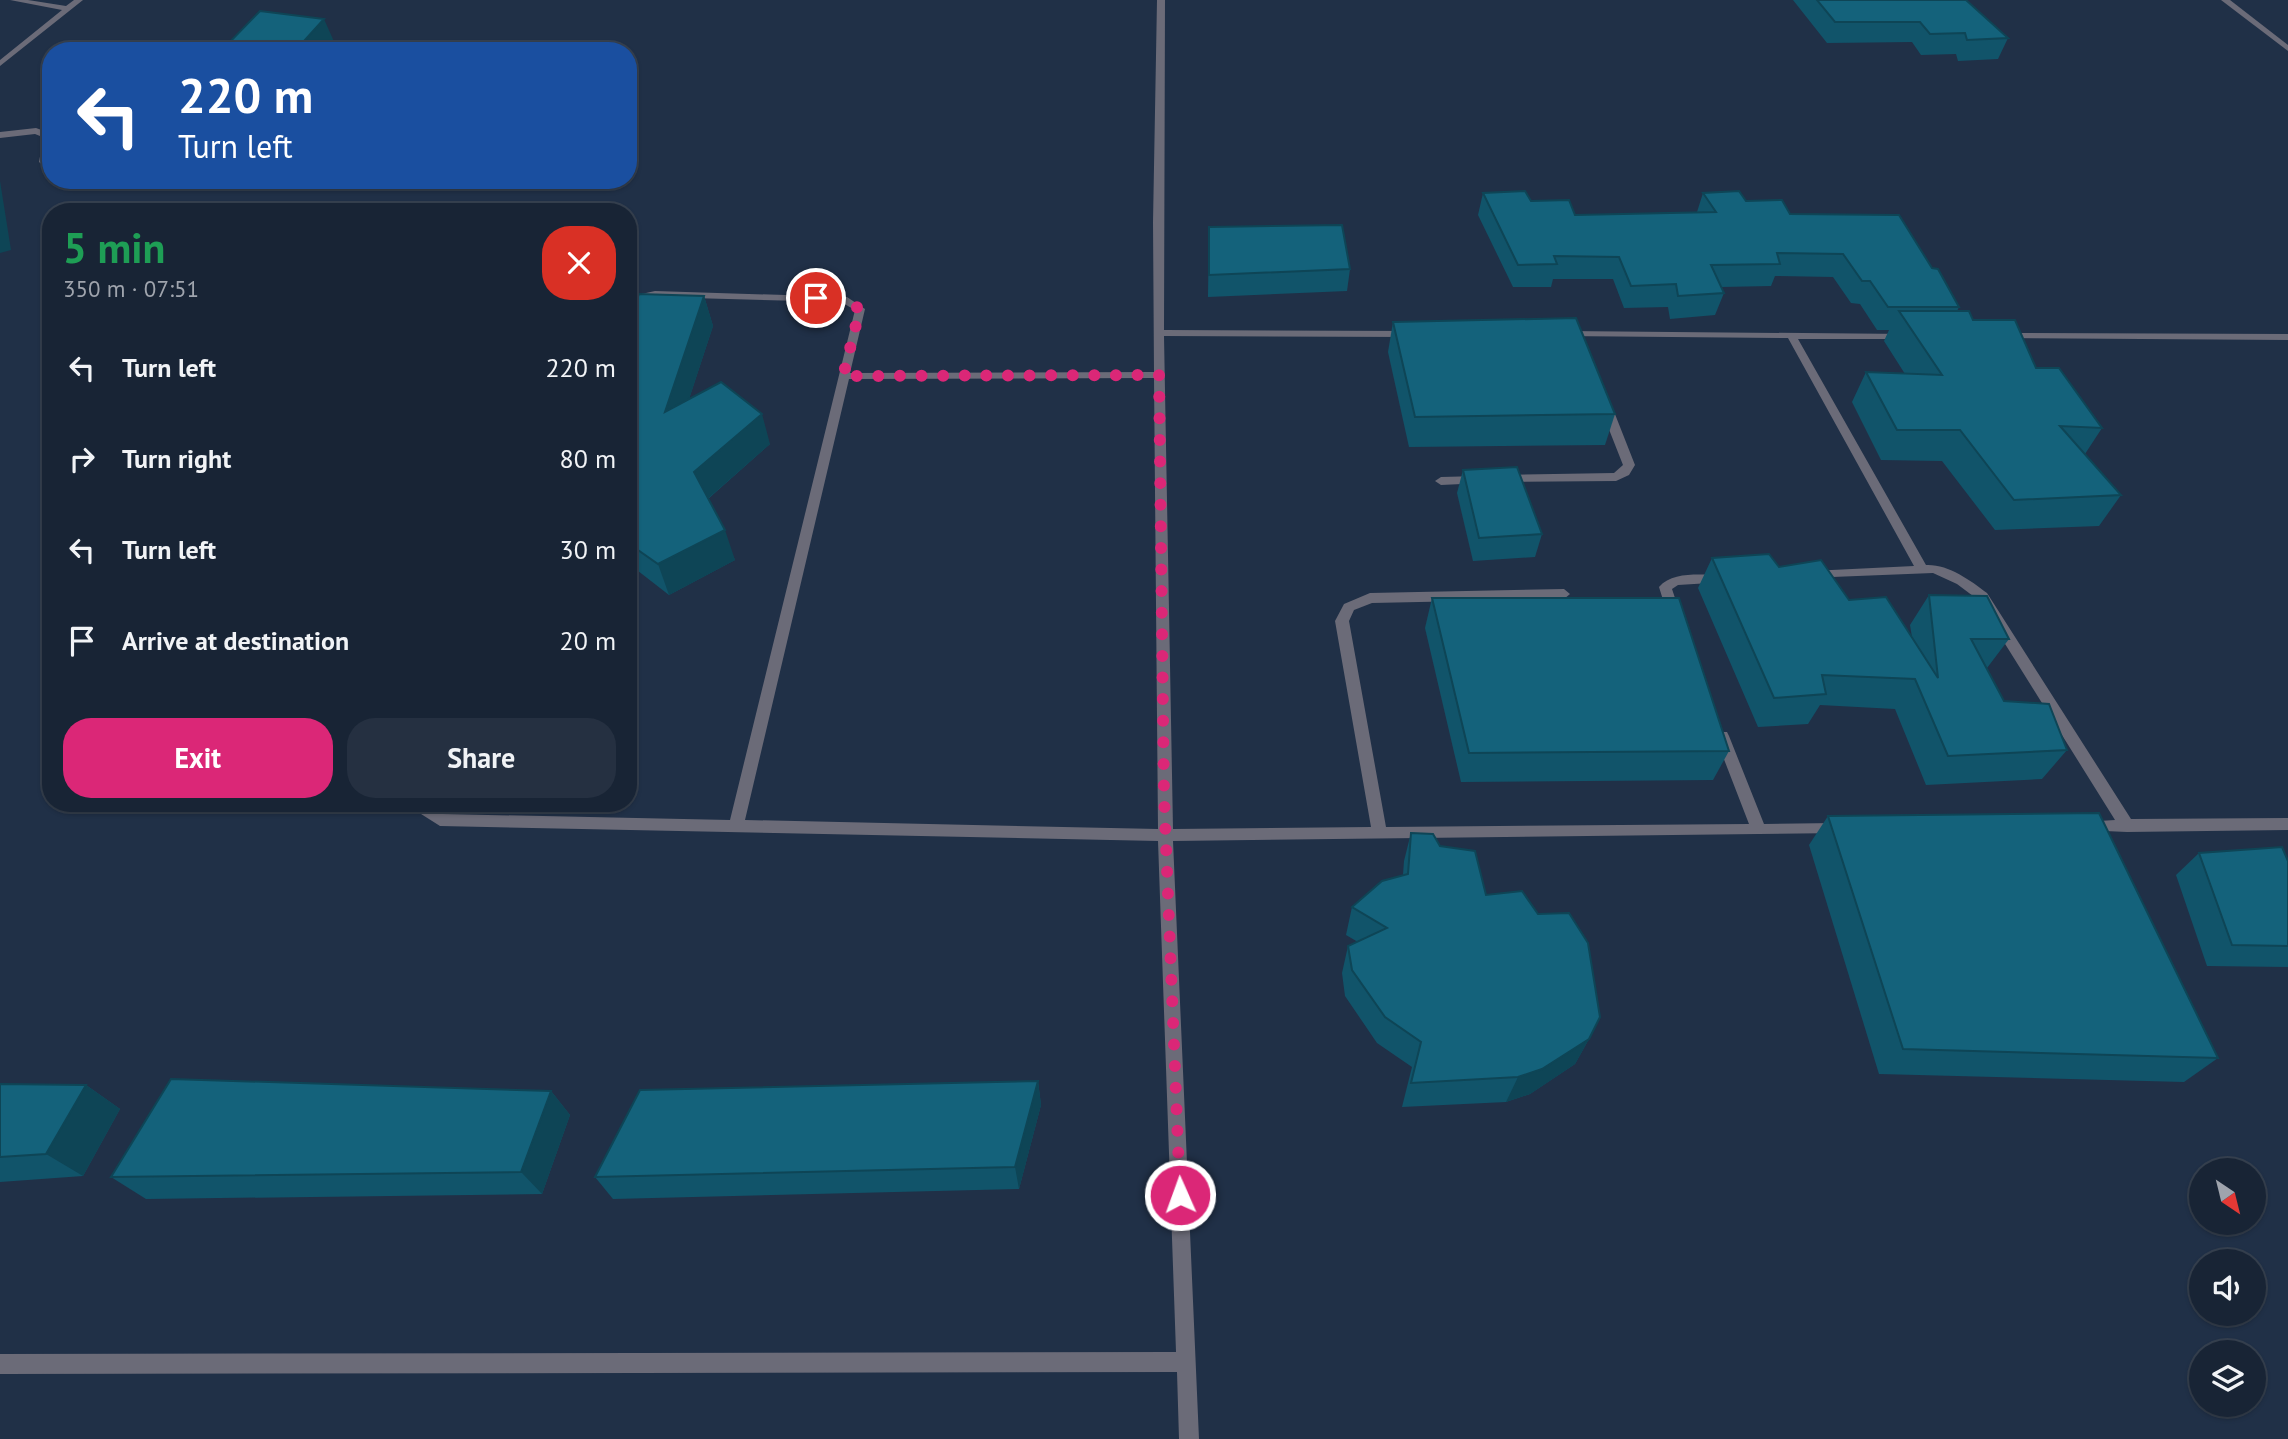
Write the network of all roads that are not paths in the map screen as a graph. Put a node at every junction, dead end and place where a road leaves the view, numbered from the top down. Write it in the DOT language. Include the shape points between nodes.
graph roads {
  1 [pos="14,0"];
  2 [pos="79,0"];
  3 [pos="1161,0"];
  4 [pos="2225,0"];
  5 [pos="68,9"];
  6 [pos="2288,49"];
  7 [pos="0,64"];
  8 [pos="42,133"];
  9 [pos="0,135"];
  10 [pos="637,298"];
  11 [pos="1159,333"];
  12 [pos="1424,334"];
  13 [pos="1550,334"];
  14 [pos="1578,334"];
  15 [pos="1791,335"];
  16 [pos="1915,336"];
  17 [pos="1998,336"];
  18 [pos="2288,337"];
  19 [pos="1583,347"];
  20 [pos="1159,375"];
  21 [pos="843,376"];
  22 [pos="1598,387"];
  23 [pos="1441,481"];
  24 [pos="1923,570"];
  25 [pos="1799,575"];
  26 [pos="1731,578"];
  27 [pos="1563,594"];
  28 [pos="1677,622"];
  29 [pos="1718,726"];
  30 [pos="428,812"];
  31 [pos="2288,824"];
  32 [pos="736,826"];
  33 [pos="2072,826"];
  34 [pos="2127,826"];
  35 [pos="1854,828"];
  36 [pos="1759,829"];
  37 [pos="1380,833"];
  38 [pos="1166,835"];
  39 [pos="1186,1362"];
  40 [pos="0,1364"];
  41 [pos="1189,1439"];
  1 -- 5 [label="lane"];
  2 -- 5 [label="lane"];
  3 -- 11 [label="lane"];
  4 -- 6 [label="lane"];
  5 -- 7 [label="lane"];
  8 -- 9 [label="lane"];
  10 -- 21 [label="lane" via="655,294 843,299 860,309"];
  11 -- 12 [label="lane"];
  11 -- 20 [label="lane"];
  13 -- 14 [label="lane"];
  14 -- 15 [label="lane"];
  14 -- 19 [label="lane"];
  15 -- 16 [label="lane"];
  15 -- 24 [label="lane"];
  17 -- 18 [label="lane"];
  20 -- 21 [label="lane"];
  20 -- 38 [label="lane"];
  21 -- 32 [label="lane"];
  22 -- 23 [label="lane" via="1629,465 1625,472 1616,477"];
  24 -- 25 [label="lane"];
  24 -- 34 [label="lane" via="1934,569 1962,581 1982,596"];
  26 -- 28 [label="lane" via="1676,581 1665,587"];
  27 -- 37 [label="lane" via="1370,597 1349,607 1342,621"];
  29 -- 36 [label="lane"];
  30 -- 32 [label="lane" via="440,820"];
  31 -- 34 [label="lane"];
  32 -- 38 [label="lane"];
  33 -- 34 [label="lane"];
  35 -- 36 [label="lane"];
  36 -- 37 [label="lane"];
  37 -- 38 [label="lane"];
  38 -- 39 [label="lane"];
  39 -- 40 [label="lane"];
  39 -- 41 [label="lane"];
}
